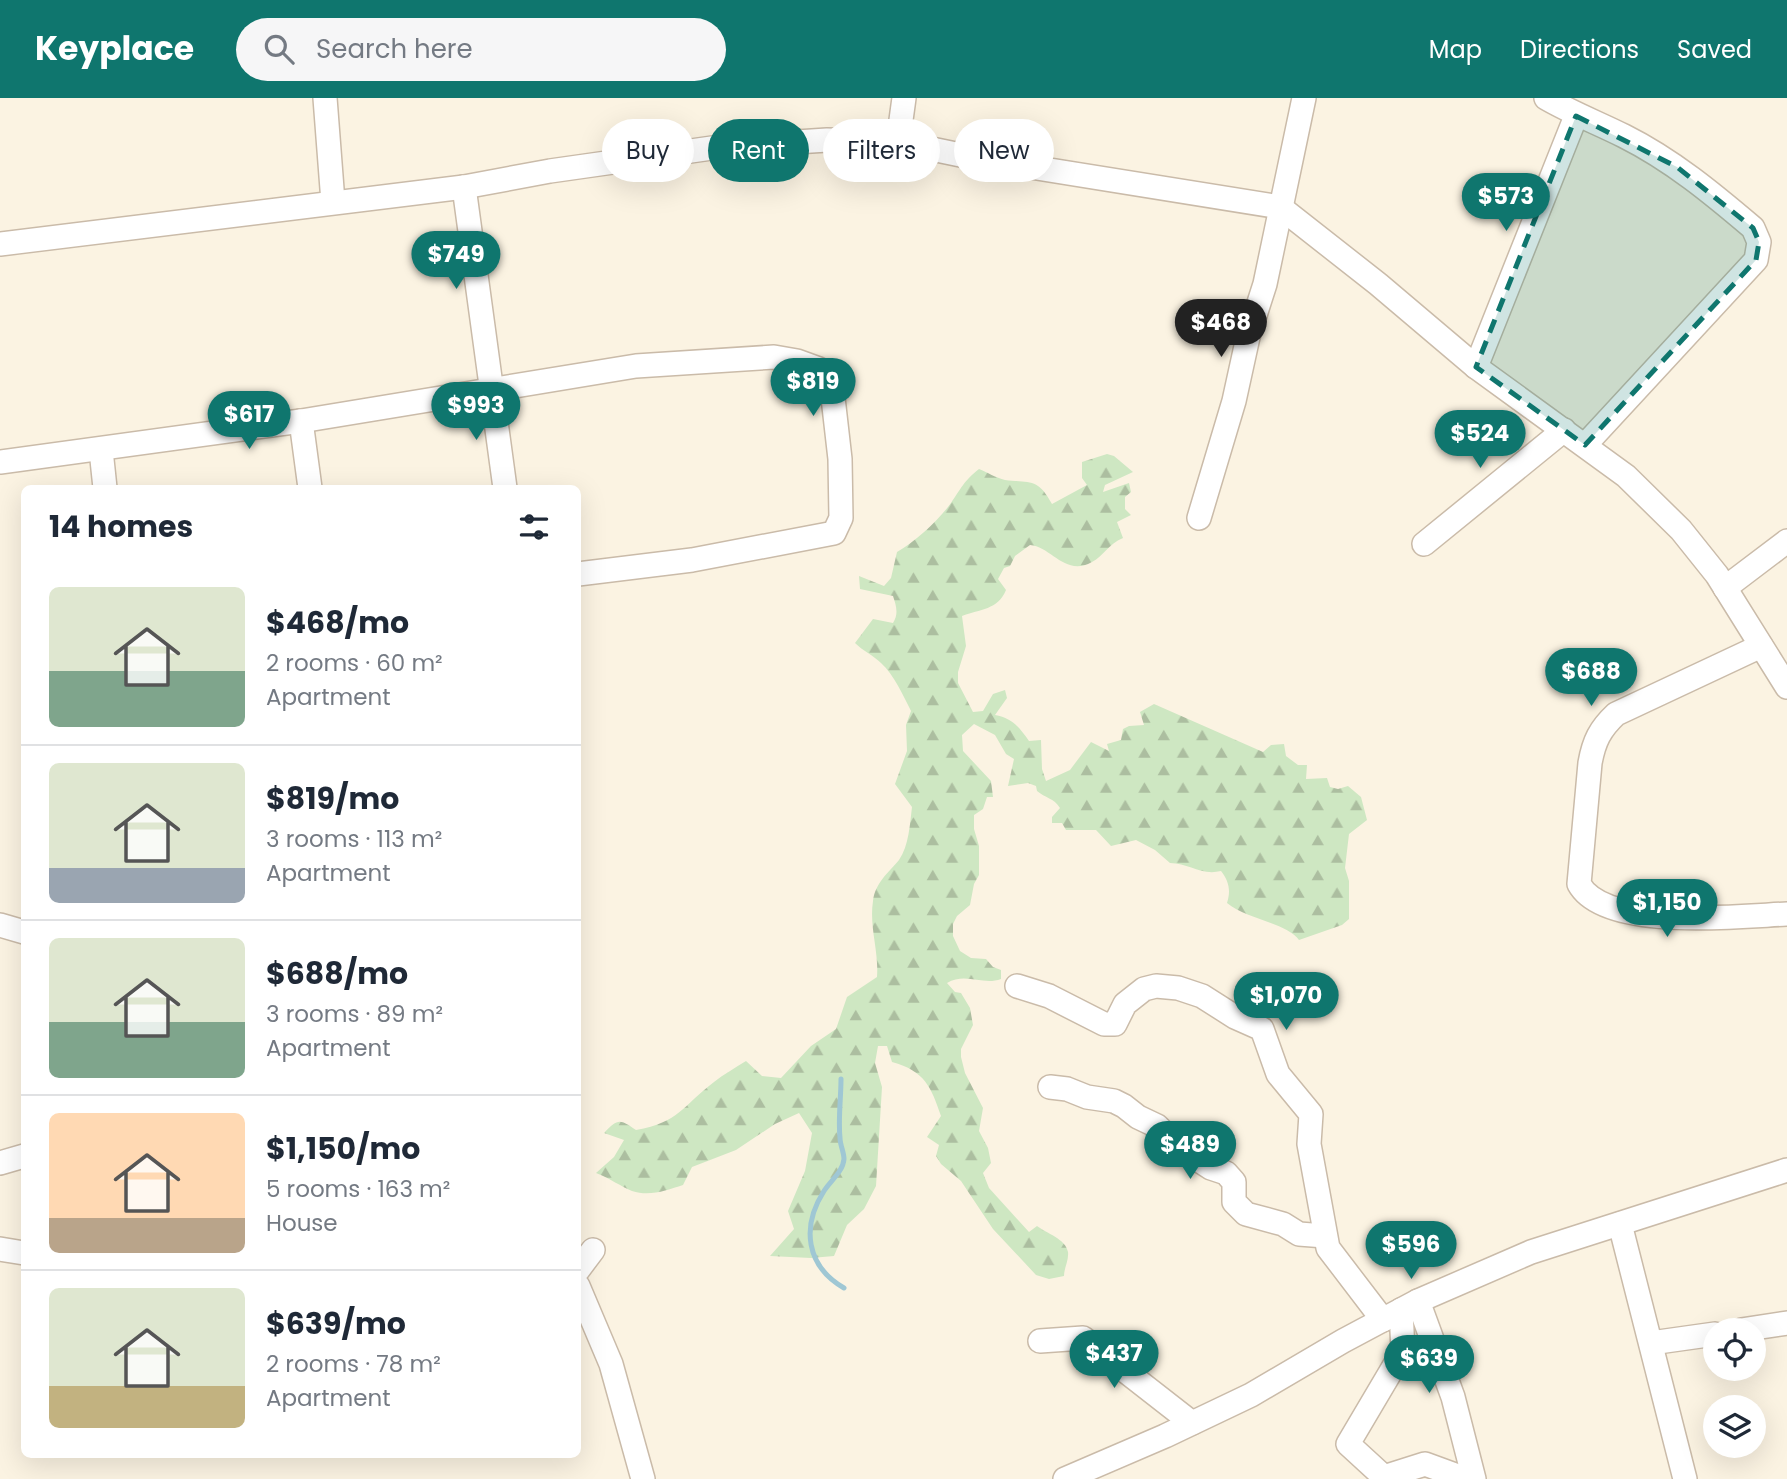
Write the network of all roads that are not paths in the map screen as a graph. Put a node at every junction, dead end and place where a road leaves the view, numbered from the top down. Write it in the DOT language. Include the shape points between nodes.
graph roads {
  1 [pos="325,98"];
  2 [pos="904,98"];
  3 [pos="1304,98"];
  4 [pos="1546,98"];
  5 [pos="1576,116"];
  6 [pos="901,119"];
  7 [pos="823,139"];
  8 [pos="940,150"];
  9 [pos="464,187"];
  10 [pos="333,202"];
  11 [pos="1280,207"];
  12 [pos="0,244"];
  13 [pos="1476,367"];
  14 [pos="492,389"];
  15 [pos="301,421"];
  16 [pos="1564,430"];
  17 [pos="1585,445"];
  18 [pos="101,450"];
  19 [pos="0,462"];
  20 [pos="105,485"];
  21 [pos="310,485"];
  22 [pos="505,485"];
  23 [pos="1199,519"];
  24 [pos="1787,541"];
  25 [pos="1424,544"];
  26 [pos="581,574"];
  27 [pos="1725,588"];
  28 [pos="1761,646"];
  29 [pos="1787,687"];
  30 [pos="1787,914"];
  31 [pos="0,925"];
  32 [pos="21,931"];
  33 [pos="1017,986"];
  34 [pos="1050,1087"];
  35 [pos="21,1157"];
  36 [pos="0,1164"];
  37 [pos="1787,1170"];
  38 [pos="1620,1223"];
  39 [pos="1325,1237"];
  40 [pos="0,1249"];
  41 [pos="593,1250"];
  42 [pos="21,1252"];
  43 [pos="581,1266"];
  44 [pos="581,1293"];
  45 [pos="1401,1310"];
  46 [pos="1787,1323"];
  47 [pos="1766,1326"];
  48 [pos="1703,1336"];
  49 [pos="1040,1341"];
  50 [pos="1651,1343"];
  51 [pos="1192,1423"];
  52 [pos="1071,1478"];
  53 [pos="643,1479"];
  54 [pos="1466,1479"];
  55 [pos="1474,1479"];
  56 [pos="1685,1479"];
  1 -- 10 [label="street"];
  2 -- 6 [label="street"];
  3 -- 11 [label="street"];
  4 -- 5 [label="street"];
  5 -- 13 [label="street"];
  5 -- 17 [label="street" via="1625,136 1676,167 1753,228 1759,242 1756,260"];
  7 -- 9 [label="street" via="719,147"];
  8 -- 11 [label="street"];
  9 -- 10 [label="street"];
  9 -- 14 [label="street"];
  10 -- 12 [label="street"];
  11 -- 13 [label="street"];
  11 -- 23 [label="street" via="1265,284"];
  13 -- 16 [label="street"];
  14 -- 15 [label="street"];
  14 -- 22 [label="street"];
  14 -- 26 [label="street" via="636,366 774,357 819,369 832,389 841,518 834,533 692,560"];
  15 -- 18 [label="street"];
  15 -- 21 [label="street"];
  16 -- 17 [label="street"];
  16 -- 25 [label="street"];
  17 -- 27 [label="street" via="1626,476 1681,530"];
  18 -- 19 [label="street"];
  18 -- 20 [label="street"];
  24 -- 27 [label="street"];
  27 -- 28 [label="street"];
  28 -- 29 [label="street"];
  28 -- 30 [label="street" via="1616,714 1601,729 1590,763 1579,884 1585,894 1605,904 1647,916"];
  31 -- 32 [label="street"];
  33 -- 39 [label="street" via="1049,996 1104,1024 1115,1024 1125,1004 1144,989 1178,988 1262,1029 1278,1074 1311,1114 1309,1144"];
  34 -- 39 [label="street" via="1124,1106 1157,1126 1190,1155 1226,1173 1234,1182 1234,1202 1247,1214 1283,1224 1299,1234"];
  35 -- 36 [label="street"];
  37 -- 38 [label="street"];
  38 -- 45 [label="street" via="1531,1252"];
  38 -- 50 [label="street"];
  39 -- 45 [label="street" via="1328,1248"];
  40 -- 42 [label="street"];
  41 -- 43 [label="street"];
  44 -- 53 [label="street" via="611,1364"];
  45 -- 51 [label="street"];
  45 -- 54 [label="street" via="1403,1351 1348,1444 1384,1477 1425,1464"];
  45 -- 55 [label="street" via="1453,1397"];
  46 -- 47 [label="street"];
  48 -- 50 [label="street"];
  49 -- 51 [label="street" via="1083,1338"];
  50 -- 56 [label="street"];
  51 -- 52 [label="street"];
}
